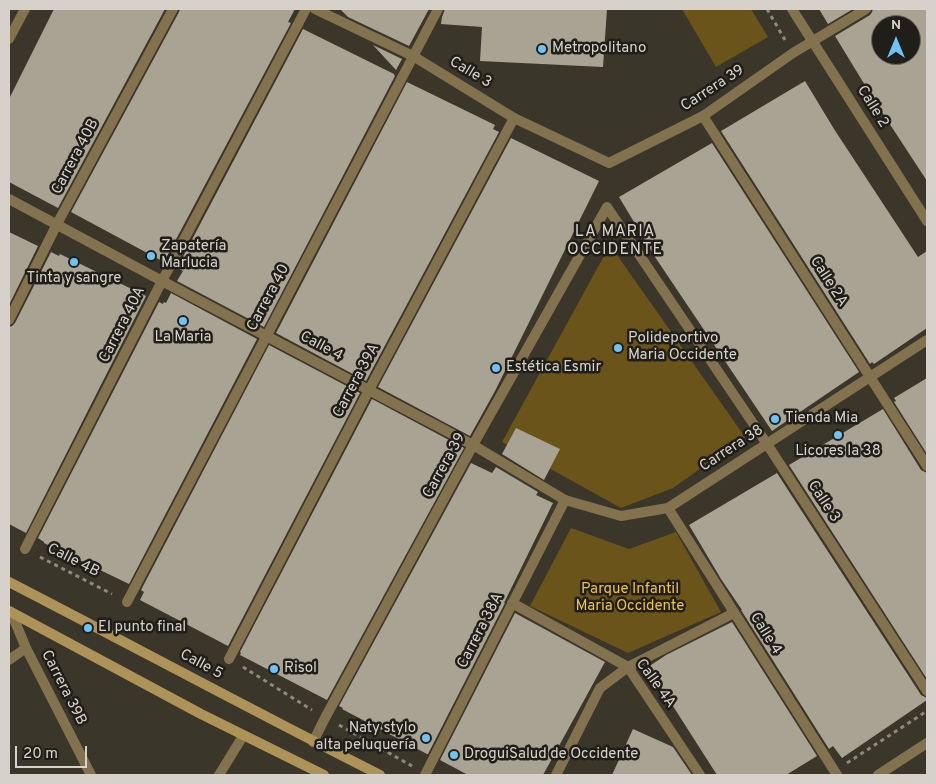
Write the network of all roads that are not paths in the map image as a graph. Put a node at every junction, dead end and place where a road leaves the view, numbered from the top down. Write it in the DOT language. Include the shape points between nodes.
graph roads {
  1 [pos="25,9"];
  2 [pos="173,9"];
  3 [pos="306,9"];
  4 [pos="315,9"];
  5 [pos="438,9"];
  6 [pos="792,9"];
  7 [pos="866,9"];
  8 [pos="9,39"];
  9 [pos="813,41"];
  10 [pos="412,56"];
  11 [pos="703,116"];
  12 [pos="514,118"];
  13 [pos="609,163"];
  14 [pos="9,199"];
  15 [pos="607,207"];
  16 [pos="927,221"];
  17 [pos="57,224"];
  18 [pos="162,281"];
  19 [pos="9,320"];
  20 [pos="266,336"];
  21 [pos="927,340"];
  22 [pos="870,376"];
  23 [pos="369,390"];
  24 [pos="767,444"];
  25 [pos="474,445"];
  26 [pos="927,466"];
  27 [pos="564,500"];
  28 [pos="668,508"];
  29 [pos="621,516"];
  30 [pos="25,549"];
  31 [pos="9,582"];
  32 [pos="127,602"];
  33 [pos="512,603"];
  34 [pos="10,612"];
  35 [pos="734,613"];
  36 [pos="26,648"];
  37 [pos="228,659"];
  38 [pos="9,660"];
  39 [pos="628,667"];
  40 [pos="927,691"];
  41 [pos="243,736"];
  42 [pos="313,742"];
  43 [pos="927,743"];
  44 [pos="836,773"];
  45 [pos="91,775"];
  46 [pos="218,775"];
  47 [pos="324,775"];
  48 [pos="380,775"];
  49 [pos="425,775"];
  50 [pos="556,775"];
  51 [pos="700,775"];
  52 [pos="878,775"];
  1 -- 8 [label="street"];
  2 -- 17 [label="street, Carrera 40B"];
  3 -- 18 [label="street, Carrera 40A"];
  4 -- 10 [label="street, Calle 3"];
  5 -- 10 [label="street, Carrera 40"];
  6 -- 9 [label="street, Calle 2"];
  7 -- 9 [label="street, Carrera 39"];
  9 -- 11 [label="street, Carrera 39"];
  9 -- 16 [label="street, Calle 2"];
  10 -- 12 [label="street, Calle 3"];
  10 -- 20 [label="street, Carrera 40"];
  11 -- 13 [label="street, Carrera 39"];
  11 -- 22 [label="street, Calle 2A"];
  12 -- 13 [label="street, Calle 3"];
  12 -- 23 [label="street, Carrera 39A"];
  14 -- 17 [label="street, Calle 4"];
  15 -- 24 [label="street, Calle 3"];
  15 -- 25 [label="street, Carrera 39"];
  17 -- 18 [label="street, Calle 4"];
  17 -- 19 [label="street, Carrera 40B"];
  18 -- 20 [label="street, Calle 4"];
  18 -- 30 [label="street, Carrera 40A"];
  20 -- 23 [label="street, Calle 4"];
  20 -- 32 [label="street, Carrera 40"];
  21 -- 22 [label="street, Carrera 38"];
  22 -- 24 [label="street, Carrera 38"];
  22 -- 26 [label="street, Calle 2A"];
  23 -- 25 [label="street, Calle 4"];
  23 -- 37 [label="street, Carrera 39A"];
  24 -- 28 [label="street, Carrera 38"];
  24 -- 40 [label="street, Calle 3"];
  25 -- 27 [label="street, Calle 4"];
  25 -- 42 [label="street, Carrera 39"];
  27 -- 29 [label="street, Calle 4"];
  27 -- 33 [label="street, Carrera 38A"];
  28 -- 29 [label="street, Carrera 38"];
  28 -- 35 [label="street, Calle 4"];
  31 -- 42 [label="main road, Calle 5"];
  33 -- 39 [label="street, Calle 4A"];
  33 -- 49 [label="street, Carrera 38A"];
  34 -- 36 [label="street, Carrera 39B"];
  34 -- 41 [label="main road"];
  35 -- 39 [label="street"];
  35 -- 44 [label="street, Calle 4"];
  36 -- 38 [label="street"];
  36 -- 45 [label="street, Carrera 39B"];
  39 -- 50 [label="street" via="600,688"];
  39 -- 51 [label="street, Calle 4A"];
  41 -- 46 [label="street"];
  41 -- 47 [label="main road"];
  42 -- 48 [label="main road, Calle 5"];
  43 -- 52 [label="street"];
}
